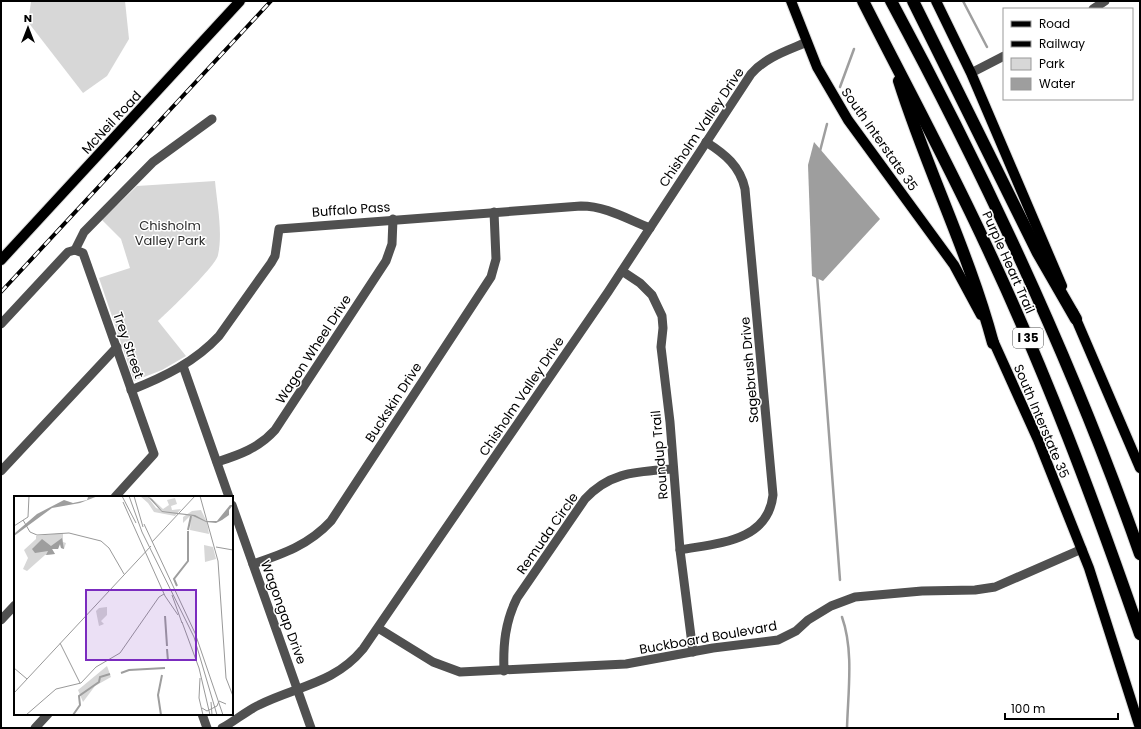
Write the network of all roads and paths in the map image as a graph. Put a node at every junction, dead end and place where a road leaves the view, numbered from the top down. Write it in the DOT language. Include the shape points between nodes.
graph roads {
  1 [pos="240,1"];
  2 [pos="792,1"];
  3 [pos="863,1"];
  4 [pos="891,1"];
  5 [pos="898,1"];
  6 [pos="913,1"];
  7 [pos="936,1"];
  8 [pos="1105,1"];
  9 [pos="1094,8"];
  10 [pos="807,42"];
  11 [pos="915,45"];
  12 [pos="890,53"];
  13 [pos="1003,57"];
  14 [pos="972,73"];
  15 [pos="212,119"];
  16 [pos="706,142"];
  17 [pos="494,212"];
  18 [pos="393,219"];
  19 [pos="650,228"];
  20 [pos="75,250"];
  21 [pos="1,260"];
  22 [pos="622,271"];
  23 [pos="1076,319"];
  24 [pos="1,324"];
  25 [pos="993,342"];
  26 [pos="116,347"];
  27 [pos="182,366"];
  28 [pos="131,390"];
  29 [pos="217,462"];
  30 [pos="1140,468"];
  31 [pos="673,469"];
  32 [pos="1,471"];
  33 [pos="116,496"];
  34 [pos="229,496"];
  35 [pos="233,508"];
  36 [pos="680,550"];
  37 [pos="1082,550"];
  38 [pos="1140,554"];
  39 [pos="253,564"];
  40 [pos="14,606"];
  41 [pos="1,620"];
  42 [pos="378,628"];
  43 [pos="1140,634"];
  44 [pos="693,652"];
  45 [pos="504,671"];
  46 [pos="298,690"];
  47 [pos="47,715"];
  48 [pos="202,715"];
  49 [pos="34,728"];
  50 [pos="207,728"];
  51 [pos="222,728"];
  52 [pos="311,728"];
  53 [pos="1140,728"];
  1 -- 21 [label="main road, McNeil Road"];
  2 -- 10 [label="main road, South Interstate 35"];
  3 -- 12 [label="highway, Purple Heart Trail / I 35"];
  4 -- 11 [label="highway, Purple Heart Trail / I 35"];
  5 -- 11 [label="highway"];
  6 -- 23 [label="highway" via="1038,253"];
  7 -- 14 [label="main road"];
  8 -- 9 [label="street"];
  10 -- 16 [label="street, Chisholm Valley Drive" via="775,55 755,70"];
  10 -- 25 [label="main road, South Interstate 35" via="817,67 848,120 954,265"];
  11 -- 38 [label="highway, Purple Heart Trail / I 35" via="1023,264 1116,485"];
  12 -- 25 [label="highway" via="908,110 983,304"];
  12 -- 43 [label="highway, Purple Heart Trail / I 35" via="955,180 1024,328 1082,472"];
  13 -- 14 [label="street"];
  14 -- 23 [label="main road"];
  15 -- 20 [label="street" via="153,162 84,232"];
  16 -- 19 [label="street, Chisholm Valley Drive"];
  16 -- 36 [label="street, Sagebrush Drive" via="734,164 745,189 773,495 767,516 749,534"];
  17 -- 18 [label="street, Buffalo Pass"];
  17 -- 19 [label="street, Buffalo Pass" via="587,206 610,211"];
  17 -- 39 [label="street, Buckskin Drive" via="496,259 491,277 331,521 306,543"];
  18 -- 27 [label="street, Buffalo Pass" via="279,229 274,256 262,278 210,346"];
  18 -- 29 [label="street, Wagon Wheel Drive" via="392,244 386,261 275,430 250,450"];
  19 -- 22 [label="street, Chisholm Valley Drive"];
  20 -- 24 [label="street" via="68,252"];
  20 -- 26 [label="street, Trey Street" via="83,253"];
  22 -- 31 [label="street, Roundup Trail" via="652,295 662,316 662,347"];
  22 -- 42 [label="street, Chisholm Valley Drive"];
  23 -- 30 [label="main road"];
  25 -- 37 [label="main road, South Interstate 35" via="1038,440"];
  26 -- 28 [label="street, Trey Street"];
  26 -- 32 [label="street"];
  27 -- 28 [label="street, Buffalo Pass"];
  27 -- 29 [label="street"];
  28 -- 33 [label="street, Trey Street" via="154,454"];
  29 -- 34 [label="street"];
  31 -- 36 [label="street, Roundup Trail"];
  31 -- 45 [label="street, Remuda Circle" via="615,477 599,486 585,499 511,610 506,629"];
  35 -- 39 [label="street, Wagongap Drive"];
  36 -- 44 [label="street, Roundup Trail"];
  37 -- 44 [label="street, Buckboard Boulevard" via="995,587 855,597 831,606 796,631 778,640"];
  37 -- 53 [label="main road, South Interstate 35"];
  39 -- 46 [label="street, Wagongap Drive"];
  40 -- 41 [label="street"];
  42 -- 45 [label="street, Buckboard Boulevard" via="449,669 470,673"];
  42 -- 46 [label="street, Chisholm Valley Drive" via="346,667"];
  44 -- 45 [label="street, Buckboard Boulevard" via="626,664"];
  46 -- 51 [label="street, Chisholm Valley Drive" via="258,705"];
  46 -- 52 [label="street, Wagongap Drive"];
  47 -- 49 [label="street"];
  48 -- 50 [label="street"];
}
